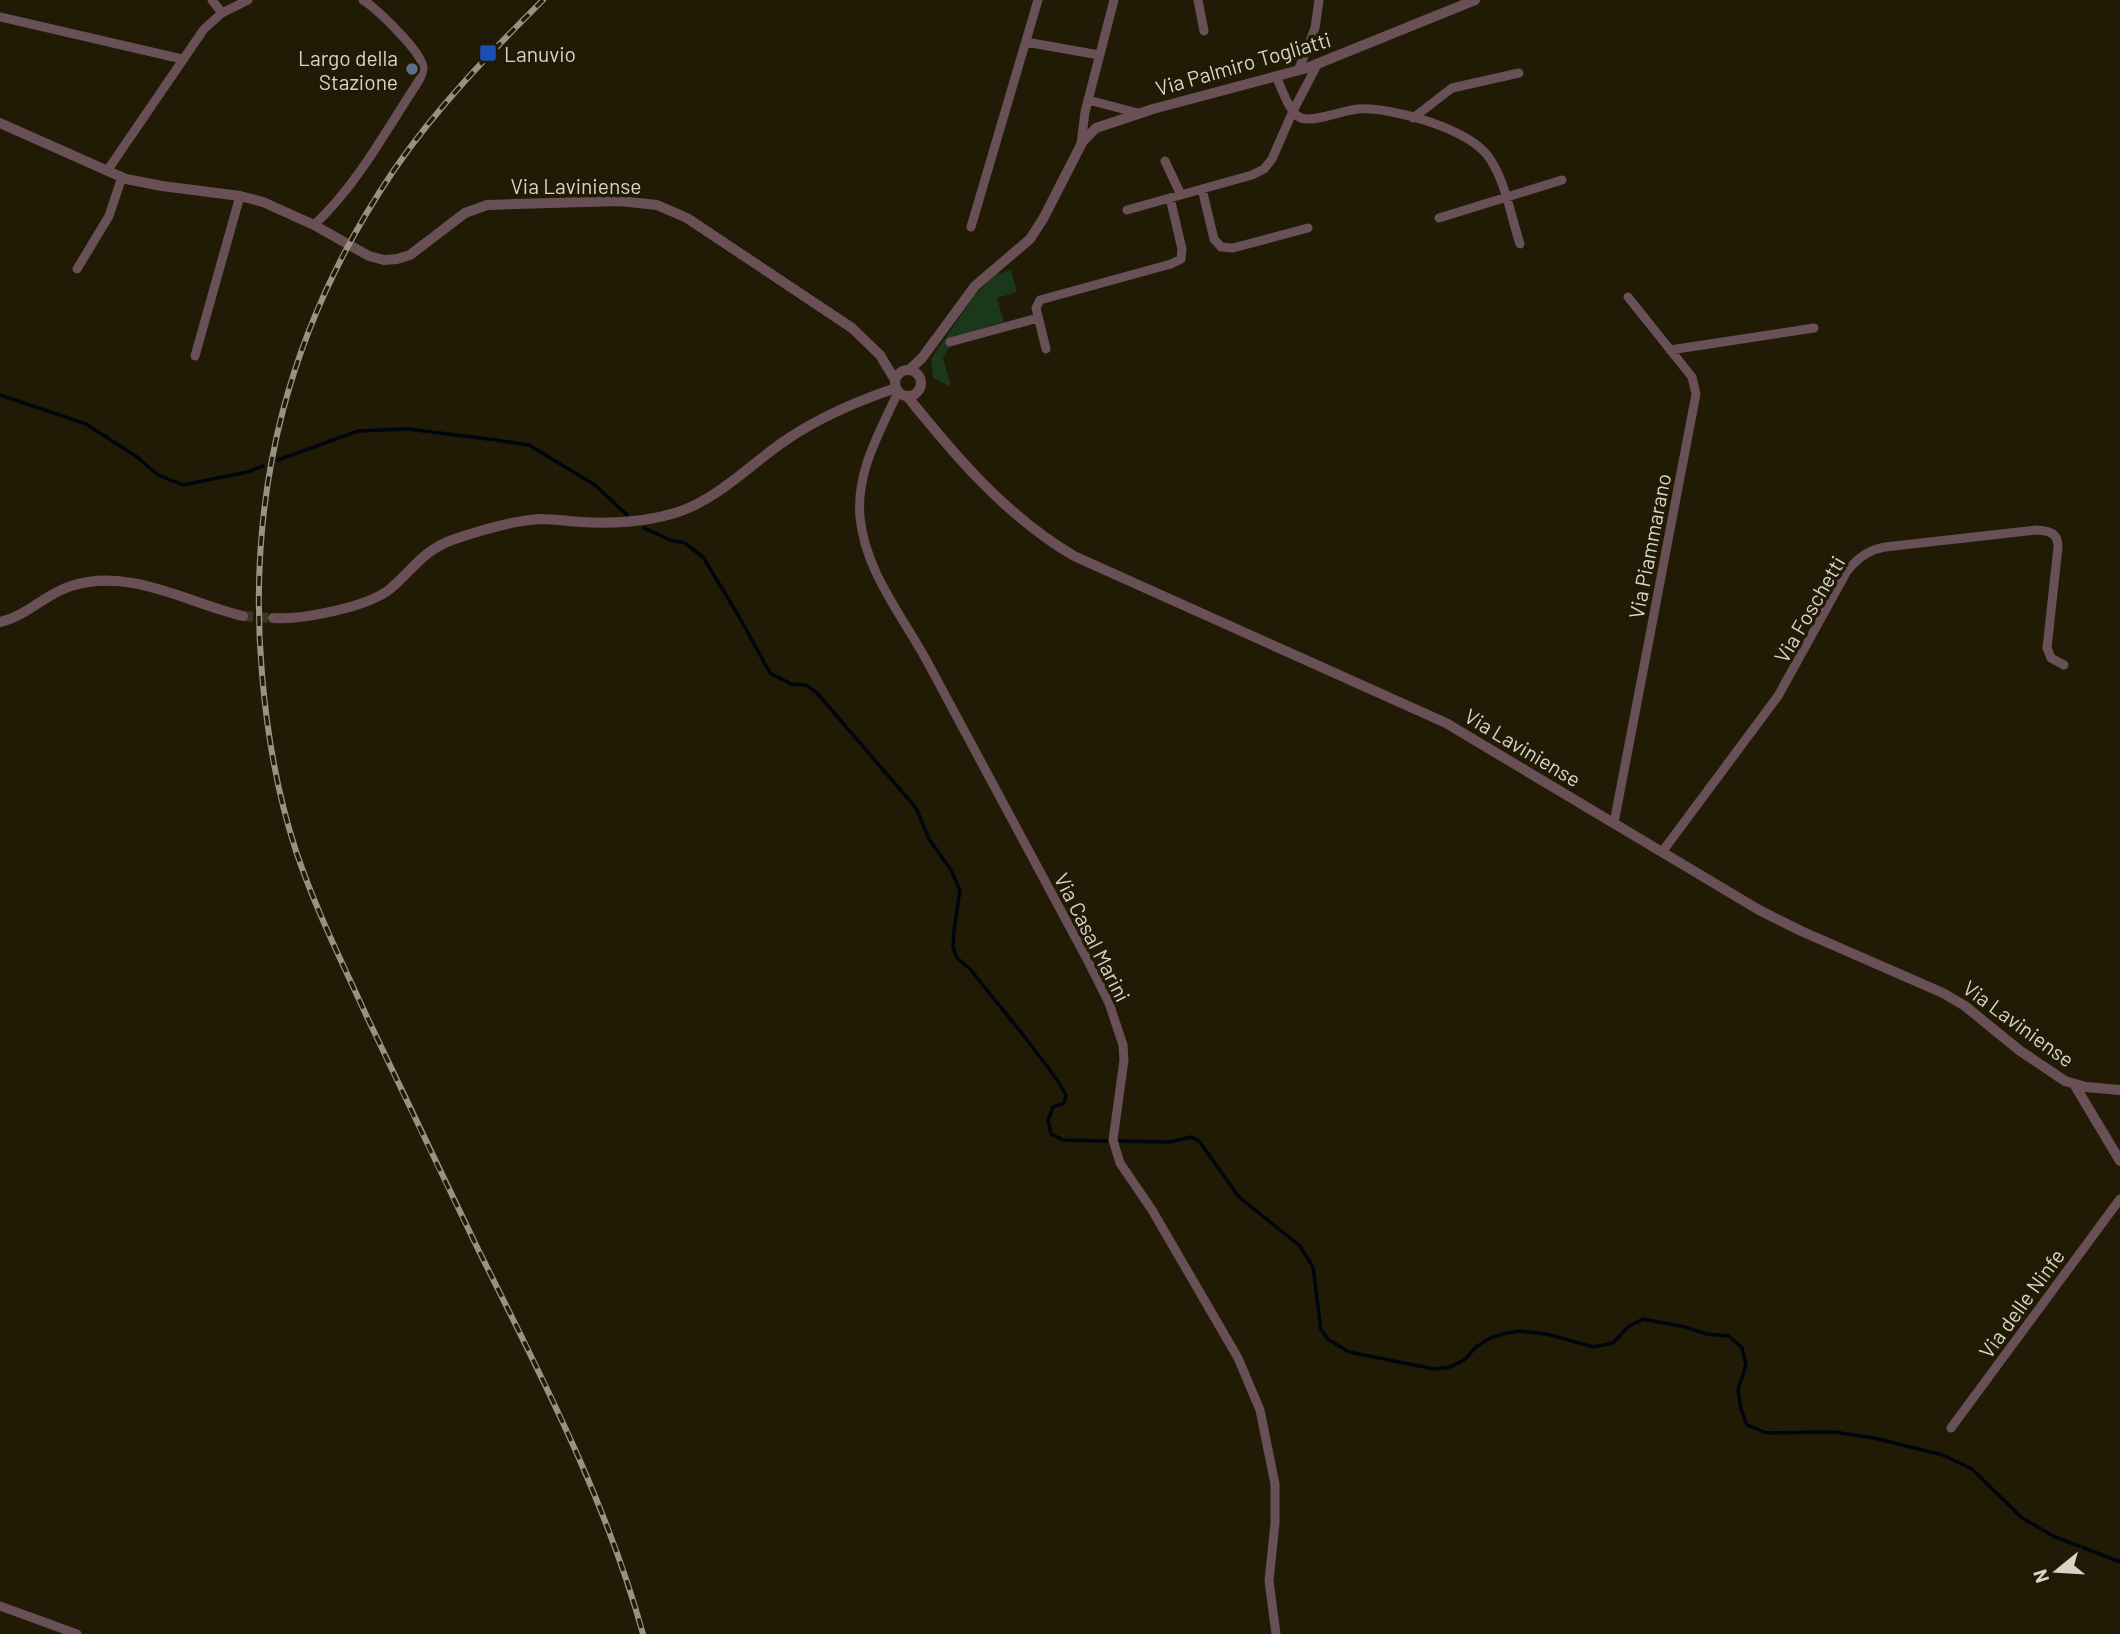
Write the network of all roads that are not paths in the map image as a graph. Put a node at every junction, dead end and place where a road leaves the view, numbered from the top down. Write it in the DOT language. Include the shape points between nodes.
graph roads {
  1 [pos="212,0"];
  2 [pos="248,0"];
  3 [pos="363,0"];
  4 [pos="1038,0"];
  5 [pos="1114,0"];
  6 [pos="1198,0"];
  7 [pos="1319,0"];
  8 [pos="1475,0"];
  9 [pos="222,13"];
  10 [pos="0,17"];
  11 [pos="1204,31"];
  12 [pos="1026,42"];
  13 [pos="1099,55"];
  14 [pos="182,59"];
  15 [pos="1317,65"];
  16 [pos="1298,71"];
  17 [pos="1519,73"];
  18 [pos="1276,77"];
  19 [pos="1088,100"];
  20 [pos="1293,111"];
  21 [pos="1138,113"];
  22 [pos="1413,118"];
  23 [pos="0,123"];
  24 [pos="1081,144"];
  25 [pos="1165,161"];
  26 [pos="107,171"];
  27 [pos="122,177"];
  28 [pos="1562,180"];
  29 [pos="1202,189"];
  30 [pos="1181,195"];
  31 [pos="240,196"];
  32 [pos="1170,198"];
  33 [pos="1505,198"];
  34 [pos="1127,210"];
  35 [pos="1439,218"];
  36 [pos="971,227"];
  37 [pos="319,228"];
  38 [pos="1308,228"];
  39 [pos="1520,244"];
  40 [pos="77,269"];
  41 [pos="1628,297"];
  42 [pos="1038,318"];
  43 [pos="1814,328"];
  44 [pos="950,342"];
  45 [pos="1046,349"];
  46 [pos="1670,350"];
  47 [pos="880,355"];
  48 [pos="195,356"];
  49 [pos="910,372"];
  50 [pos="899,389"];
  51 [pos="918,390"];
  52 [pos="923,415"];
  53 [pos="243,616"];
  54 [pos="273,618"];
  55 [pos="0,622"];
  56 [pos="2064,665"];
  57 [pos="1614,823"];
  58 [pos="1662,852"];
  59 [pos="2074,1084"];
  60 [pos="2120,1090"];
  61 [pos="2120,1161"];
  62 [pos="2120,1199"];
  63 [pos="1951,1428"];
  64 [pos="0,1606"];
  65 [pos="78,1634"];
  66 [pos="1276,1634"];
  1 -- 9 [label="street"];
  2 -- 9 [label="street"];
  3 -- 37 [label="street" via="396,31 421,61 423,71"];
  4 -- 12 [label="street"];
  5 -- 13 [label="street"];
  6 -- 11 [label="street"];
  7 -- 16 [label="street" via="1315,28"];
  8 -- 15 [label="street, Via Palmiro Togliatti"];
  9 -- 14 [label="street"];
  10 -- 14 [label="street"];
  12 -- 13 [label="street"];
  12 -- 36 [label="street"];
  13 -- 19 [label="street"];
  14 -- 26 [label="street"];
  15 -- 16 [label="street, Via Palmiro Togliatti"];
  15 -- 20 [label="street"];
  16 -- 18 [label="street, Via Palmiro Togliatti"];
  17 -- 22 [label="street" via="1452,88"];
  18 -- 20 [label="street"];
  18 -- 21 [label="street, Via Palmiro Togliatti"];
  19 -- 21 [label="street, Via Palmiro Togliatti"];
  19 -- 24 [label="street"];
  20 -- 22 [label="street" via="1307,119 1364,109"];
  20 -- 29 [label="street" via="1264,169"];
  21 -- 24 [label="street, Via Palmiro Togliatti" via="1098,126"];
  22 -- 33 [label="street" via="1481,148 1494,165"];
  23 -- 26 [label="street"];
  24 -- 49 [label="street, Via Palmiro Togliatti" via="1030,239 975,286"];
  25 -- 30 [label="street"];
  26 -- 27 [label="street"];
  27 -- 31 [label="street"];
  27 -- 40 [label="street" via="106,222"];
  28 -- 33 [label="street"];
  29 -- 30 [label="street"];
  29 -- 38 [label="street" via="1214,239 1221,247 1233,248"];
  30 -- 32 [label="street"];
  31 -- 37 [label="street"];
  31 -- 48 [label="street"];
  32 -- 34 [label="street"];
  32 -- 42 [label="street" via="1182,249 1178,262 1044,297 1036,306"];
  33 -- 35 [label="street"];
  33 -- 39 [label="street"];
  37 -- 47 [label="street, Via Laviniense" via="369,256 391,261 410,255 481,206 596,200 654,205 687,218 847,324"];
  41 -- 46 [label="street, Via Piammarano"];
  42 -- 44 [label="street"];
  42 -- 45 [label="street"];
  43 -- 46 [label="street"];
  46 -- 57 [label="street, Via Piammarano" via="1692,377 1696,397"];
  47 -- 49 [label="street, Via Laviniense"];
  47 -- 50 [label="street, Via Laviniense"];
  49 -- 50 [label="street, Via Palmiro Togliatti"];
  49 -- 51 [label="street, Via Laviniense" via="920,382"];
  50 -- 51 [label="street"];
  50 -- 52 [label="street, Via Laviniense"];
  50 -- 54 [label="street" via="854,403 811,425 685,509 631,521 540,519 515,523 440,545 378,597 316,614"];
  50 -- 66 [label="street, Via Casal Marini" via="861,478 860,517 868,554 1112,1008 1124,1055 1113,1140 1117,1157 1238,1358 1263,1419 1275,1484 1269,1581"];
  51 -- 52 [label="street, Via Laviniense"];
  52 -- 57 [label="street, Via Laviniense" via="1002,503 1074,556 1446,723"];
  53 -- 55 [label="street" via="181,596 106,580 64,589"];
  56 -- 58 [label="street, Via Foschetti" via="2051,658 2046,648 2059,547 2054,534 2033,531 1866,553 1847,571 1777,696"];
  57 -- 58 [label="street, Via Laviniense"];
  58 -- 59 [label="street, Via Laviniense" via="1779,920 1943,993"];
  59 -- 60 [label="street, Via Laviniense"];
  59 -- 61 [label="street"];
  62 -- 63 [label="street, Via delle Ninfe"];
  64 -- 65 [label="street"];
}
